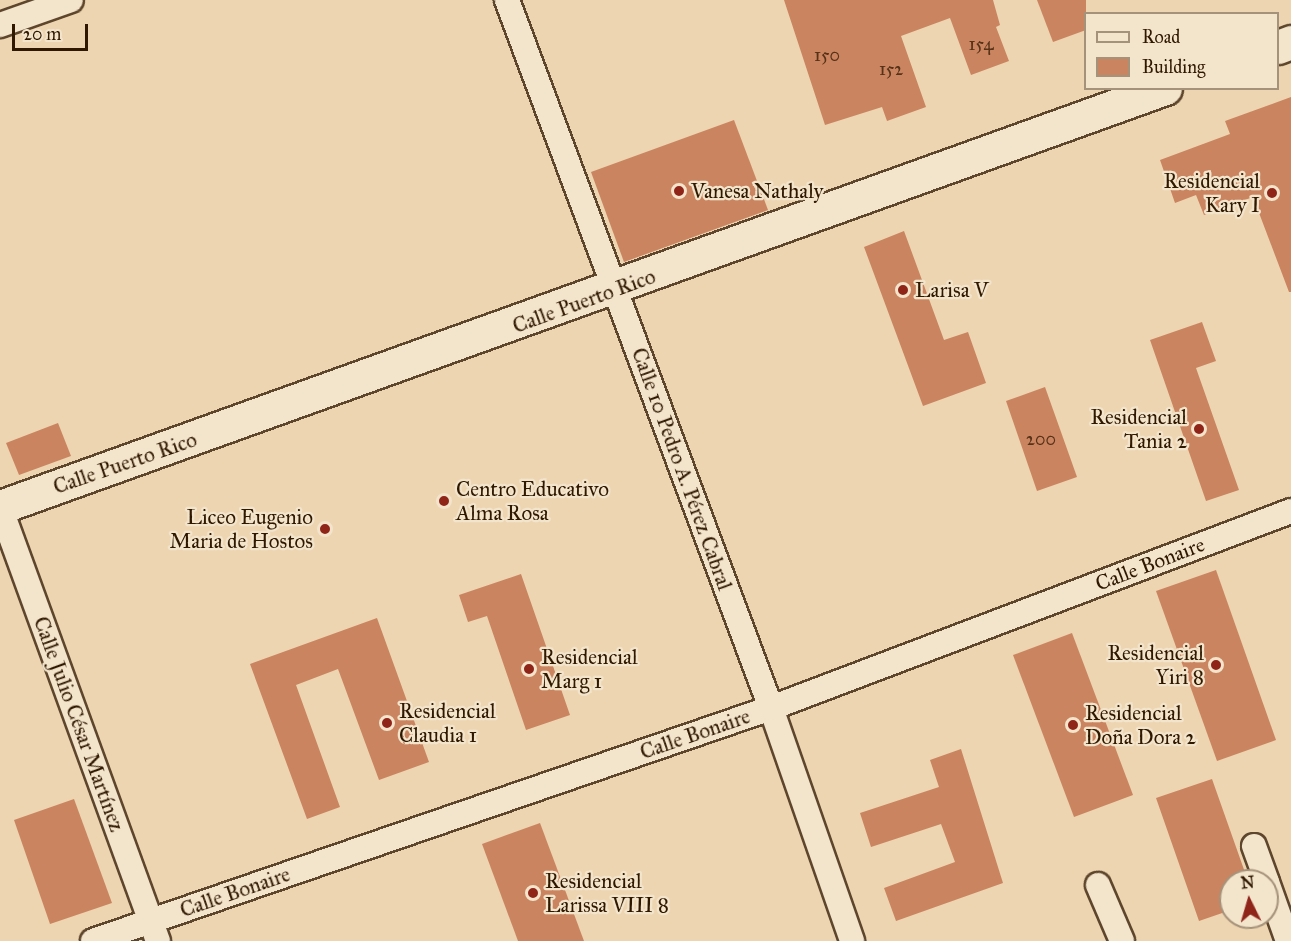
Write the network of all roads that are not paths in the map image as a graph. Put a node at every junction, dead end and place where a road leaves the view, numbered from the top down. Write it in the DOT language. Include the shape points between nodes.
graph roads {
  1 [pos="71,0"];
  2 [pos="507,0"];
  3 [pos="0,25"];
  4 [pos="1160,90"];
  5 [pos="615,290"];
  6 [pos="0,507"];
  7 [pos="1291,511"];
  8 [pos="771,708"];
  9 [pos="1254,846"];
  10 [pos="1263,869"];
  11 [pos="1098,885"];
  12 [pos="1279,915"];
  13 [pos="155,931"];
  14 [pos="93,941"];
  15 [pos="852,941"];
  16 [pos="1122,941"];
  17 [pos="1288,941"];
  1 -- 3 [label="street"];
  2 -- 5 [label="street, Calle 10 Pedro A. Pérez Cabral"];
  4 -- 5 [label="street, Calle Puerto Rico"];
  5 -- 6 [label="street, Calle Puerto Rico"];
  5 -- 8 [label="street, Calle 10 Pedro A. Pérez Cabral"];
  6 -- 13 [label="street, Calle Julio César Martínez"];
  7 -- 8 [label="street, Calle Bonaire"];
  8 -- 13 [label="street, Calle Bonaire"];
  8 -- 15 [label="street, Calle 10 Pedro A. Pérez Cabral"];
  9 -- 10 [label="street"];
  11 -- 16 [label="street"];
  12 -- 17 [label="street"];
  13 -- 14 [label="street, Calle Bonaire"];
}
